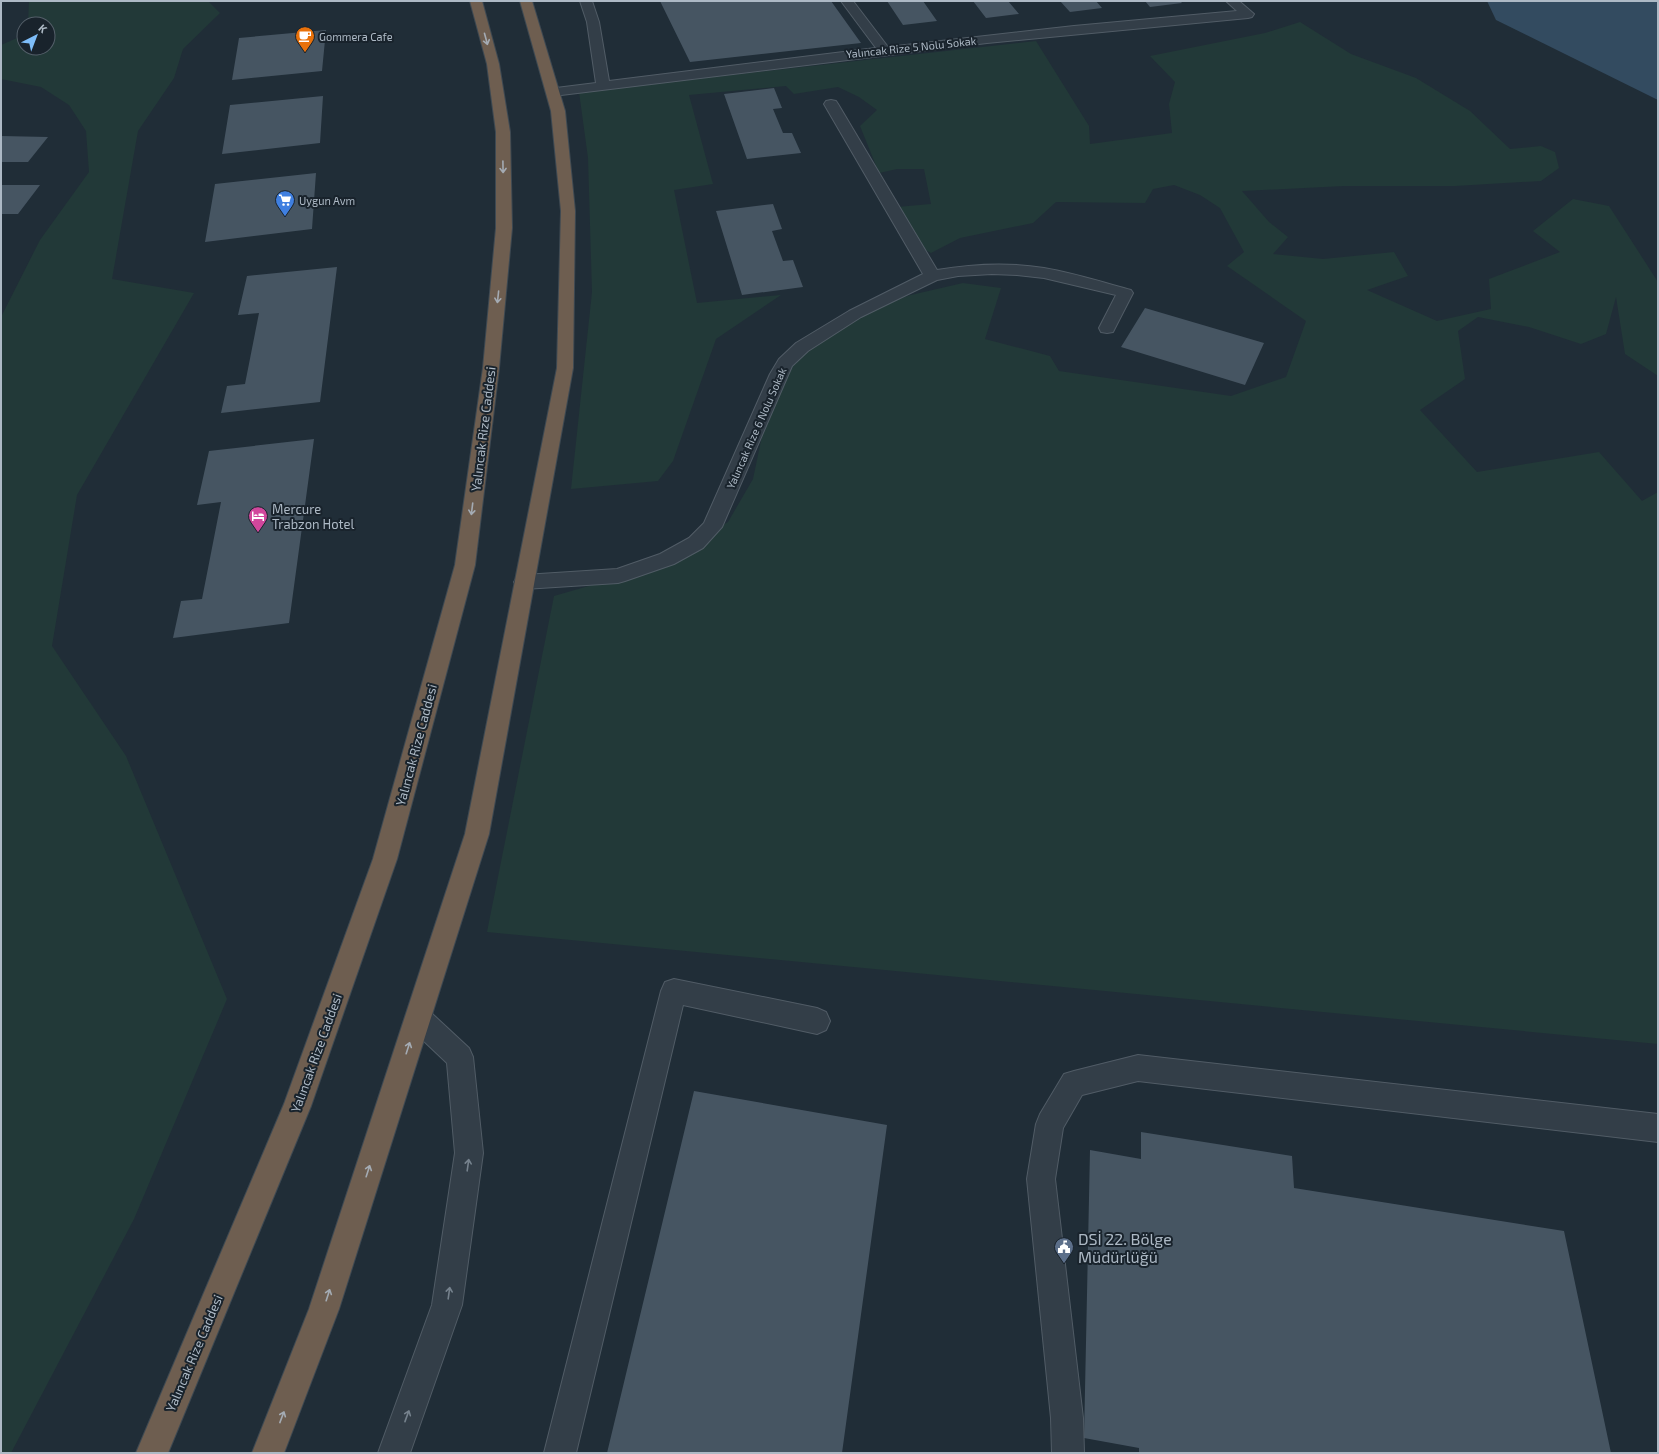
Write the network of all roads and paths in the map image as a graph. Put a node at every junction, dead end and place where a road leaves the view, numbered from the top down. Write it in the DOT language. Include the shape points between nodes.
graph roads {
  1 [pos="476,1"];
  2 [pos="526,1"];
  3 [pos="586,1"];
  4 [pos="847,1"];
  5 [pos="1232,1"];
  6 [pos="884,50"];
  7 [pos="603,85"];
  8 [pos="553,92"];
  9 [pos="832,104"];
  10 [pos="932,276"];
  11 [pos="1107,328"];
  12 [pos="524,582"];
  13 [pos="418,1018"];
  14 [pos="817,1021"];
  15 [pos="1658,1128"];
  16 [pos="152,1453"];
  17 [pos="268,1453"];
  18 [pos="394,1453"];
  19 [pos="560,1453"];
  20 [pos="1068,1453"];
  1 -- 16 [label="highway, Yalıncak Rize Caddesi, one-way" via="493,64 503,132 504,228 490,368 465,565 385,859 297,1106"];
  2 -- 8 [label="highway"];
  3 -- 7 [label="lane"];
  4 -- 6 [label="lane"];
  5 -- 6 [label="lane, Yalıncak Rize 5 Nolu Sokak" via="1248,14"];
  6 -- 7 [label="lane, Yalıncak Rize 5 Nolu Sokak"];
  7 -- 8 [label="lane, Yalıncak Rize 5 Nolu Sokak"];
  8 -- 12 [label="highway" via="558,110 568,210 565,368"];
  9 -- 10 [label="lane"];
  10 -- 11 [label="lane, Yalıncak Rize 6 Nolu Sokak" via="958,271 1017,270 1044,273 1125,293"];
  10 -- 12 [label="lane, Yalıncak Rize 6 Nolu Sokak" via="855,314 802,347 785,362 712,527 696,543 667,559 618,576"];
  12 -- 13 [label="highway" via="477,834"];
  17 -- 13 [label="highway, one-way" via="324,1309"];
  18 -- 13 [label="lane, one-way" via="447,1305 469,1153 460,1058"];
  14 -- 19 [label="lane" via="674,991"];
  15 -- 20 [label="lane" via="1138,1068 1074,1084 1050,1124 1041,1179 1067,1418"];
}
